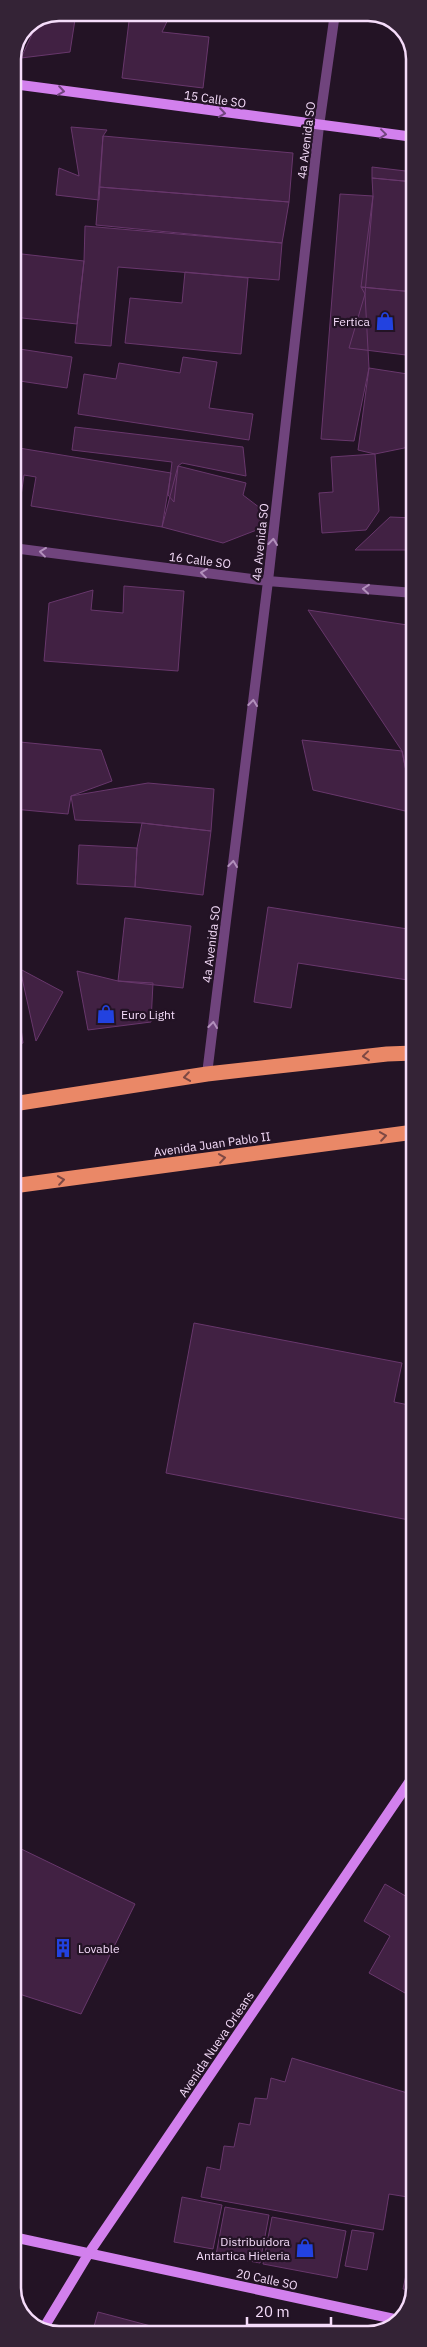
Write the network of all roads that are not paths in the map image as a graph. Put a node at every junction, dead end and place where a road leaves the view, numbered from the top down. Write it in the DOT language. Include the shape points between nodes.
graph roads {
  1 [pos="334,21"];
  2 [pos="21,85"];
  3 [pos="320,126"];
  4 [pos="405,136"];
  5 [pos="21,549"];
  6 [pos="268,581"];
  7 [pos="405,592"];
  8 [pos="405,1053"];
  9 [pos="207,1074"];
  10 [pos="21,1103"];
  11 [pos="405,1133"];
  12 [pos="22,1185"];
  13 [pos="406,1787"];
  14 [pos="22,2240"];
  15 [pos="89,2253"];
  16 [pos="390,2318"];
  17 [pos="46,2323"];
  1 -- 3 [label="street, 4a Avenida SO"];
  2 -- 3 [label="street, 15 Calle SO, one-way"];
  3 -- 4 [label="street, 15 Calle SO, one-way"];
  6 -- 3 [label="street, 4a Avenida SO, one-way"];
  6 -- 5 [label="street, 16 Calle SO, one-way"];
  7 -- 6 [label="street, 16 Calle SO, one-way"];
  9 -- 6 [label="street, 4a Avenida SO, one-way"];
  8 -- 9 [label="highway, one-way"];
  9 -- 10 [label="highway, one-way"];
  12 -- 11 [label="highway, Avenida Juan Pablo II, one-way"];
  13 -- 15 [label="street, Avenida Nueva Orleans"];
  14 -- 15 [label="street, 20 Calle SO"];
  15 -- 16 [label="street, 20 Calle SO"];
  15 -- 17 [label="street, Avenida Nueva Orleans"];
}
